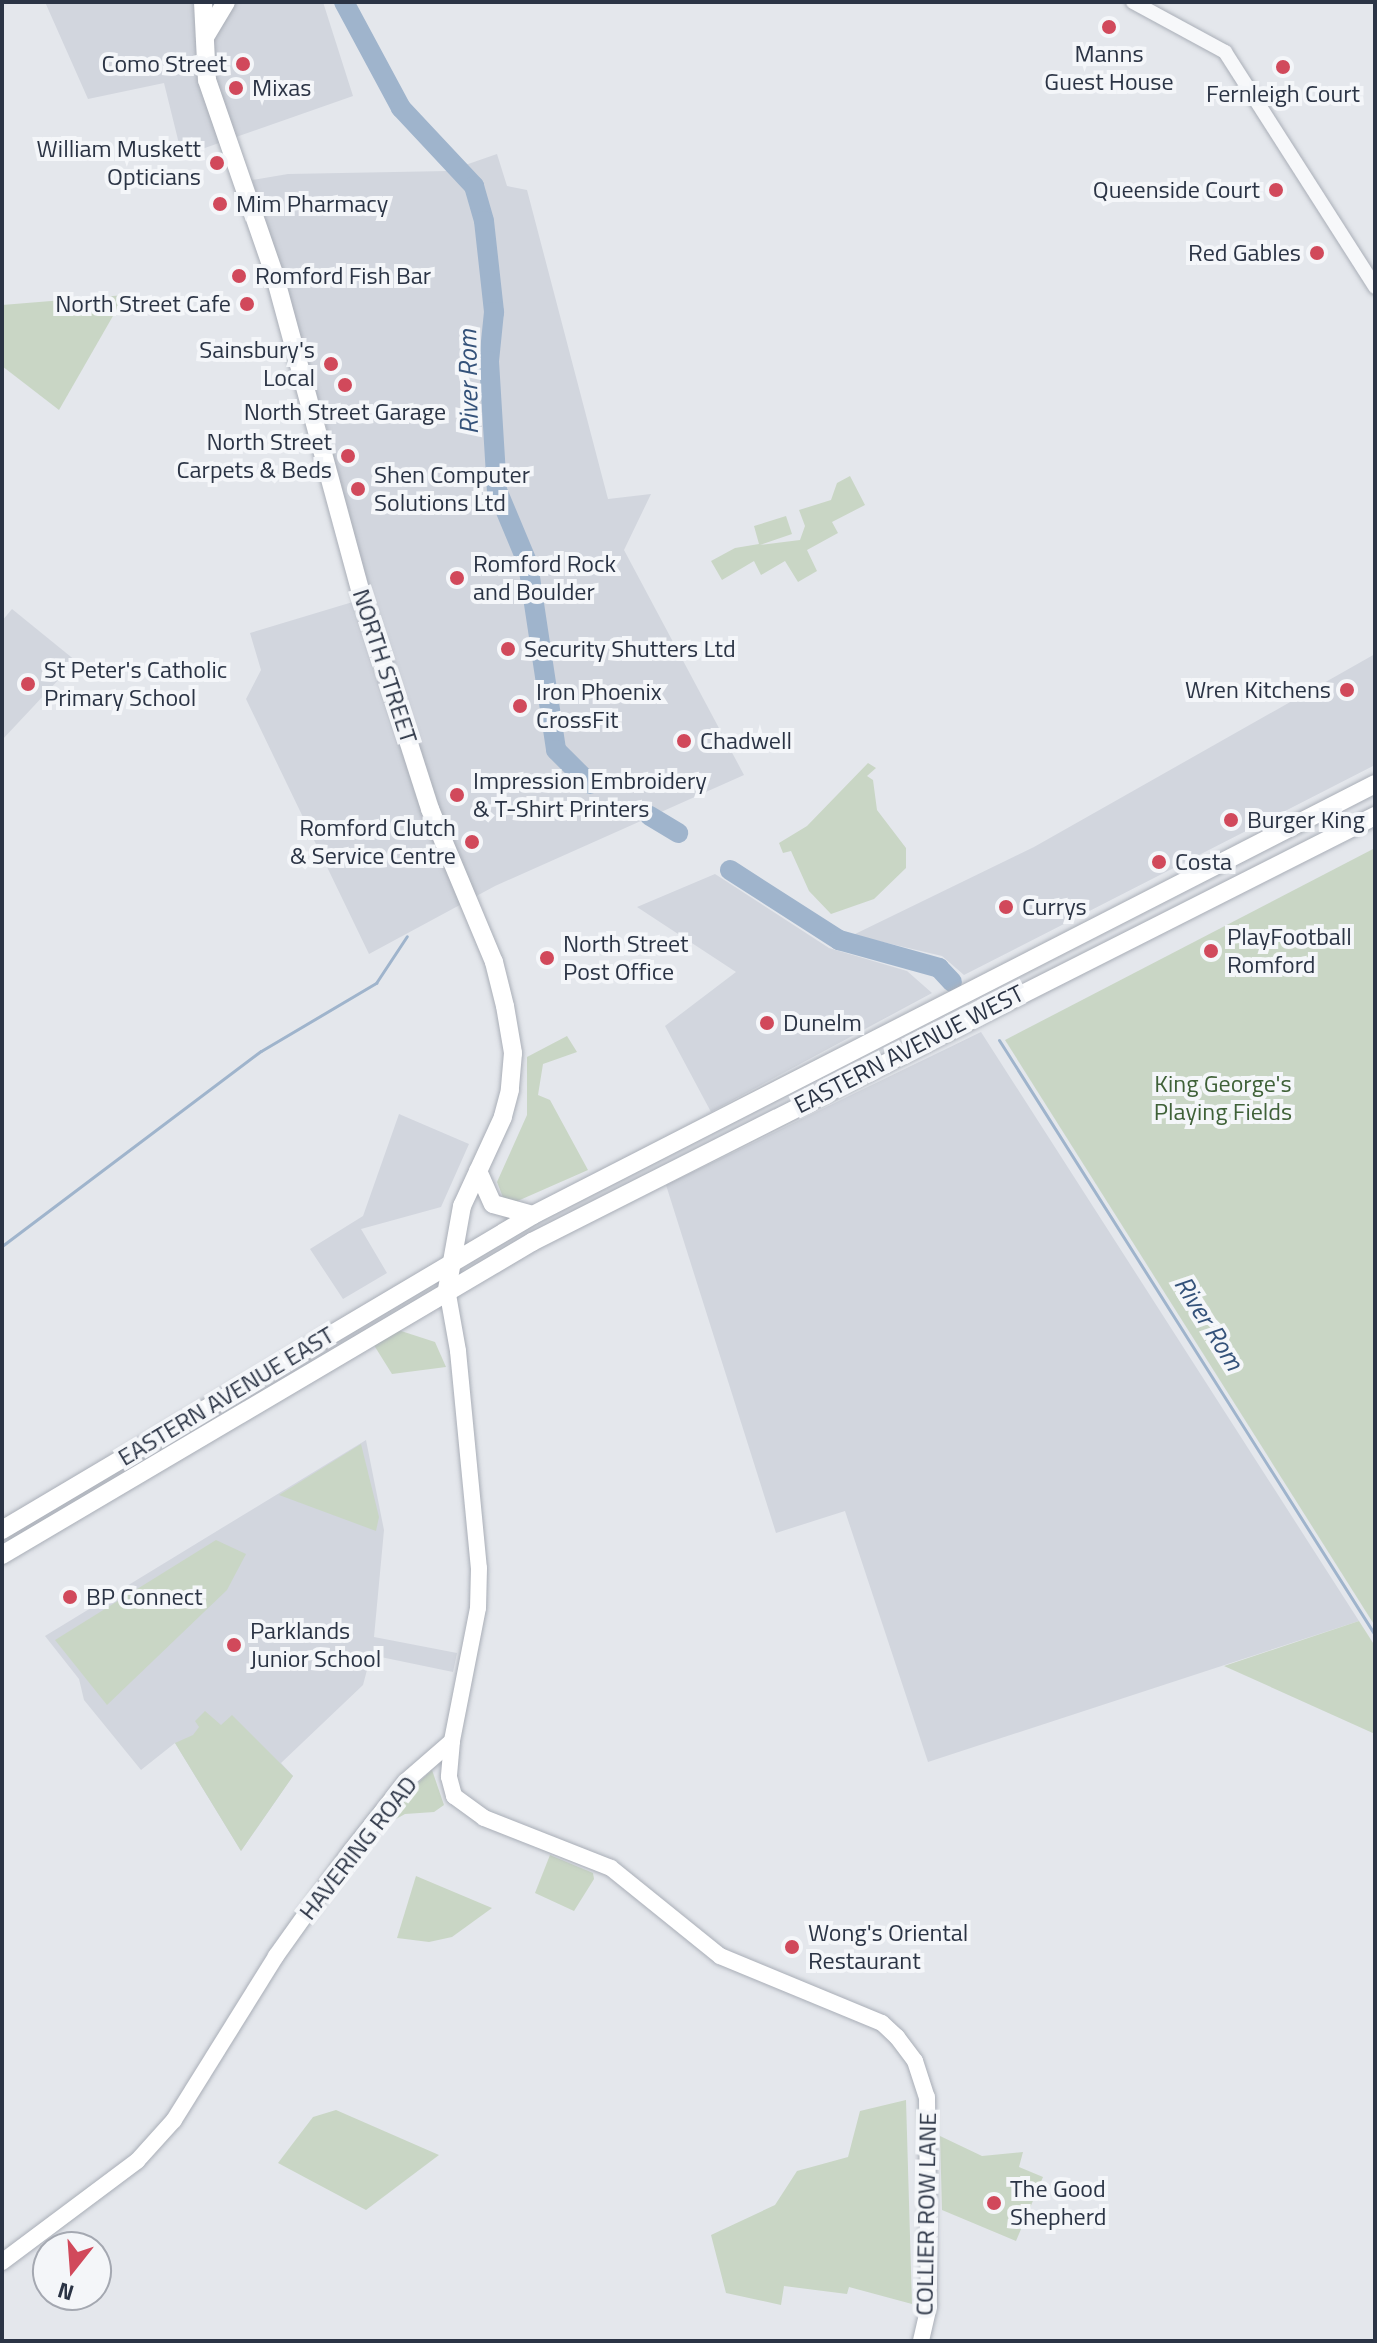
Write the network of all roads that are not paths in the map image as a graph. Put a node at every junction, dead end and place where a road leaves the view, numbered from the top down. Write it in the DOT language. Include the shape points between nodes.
graph roads {
  1 [pos="203,2"];
  2 [pos="226,2"];
  3 [pos="1133,2"];
  4 [pos="204,38"];
  5 [pos="1375,287"];
  6 [pos="1375,784"];
  7 [pos="1375,816"];
  8 [pos="478,1171"];
  9 [pos="533,1215"];
  10 [pos="450,1262"];
  11 [pos="447,1289"];
  12 [pos="2,1530"];
  13 [pos="2,1555"];
  14 [pos="452,1741"];
  15 [pos="2,2262"];
  16 [pos="921,2341"];
  1 -- 4 [label="main road, NORTH STREET"];
  2 -- 4 [label="main road"];
  3 -- 5 [label="street" via="1225,52"];
  4 -- 8 [label="main road, NORTH STREET" via="207,80 274,273 361,594 430,809 494,962 505,1006 513,1053 510,1090"];
  6 -- 9 [label="main road, EASTERN AVENUE WEST"];
  7 -- 11 [label="main road, EASTERN AVENUE WEST" via="957,1024"];
  8 -- 9 [label="main road" via="493,1204"];
  8 -- 10 [label="main road, NORTH STREET" via="462,1206"];
  9 -- 10 [label="main road, EASTERN AVENUE WEST"];
  10 -- 11 [label="main road, NORTH STREET"];
  10 -- 12 [label="main road, EASTERN AVENUE EAST"];
  11 -- 13 [label="main road, EASTERN AVENUE EAST"];
  11 -- 14 [label="main road" via="479,1568 478,1608"];
  14 -- 15 [label="main road, HAVERING ROAD" via="406,1781 351,1851 276,1956 174,2120 137,2161"];
  14 -- 16 [label="main road, COLLIER ROW LANE" via="449,1777 454,1796 467,1809 611,1868 720,1956 882,2023 897,2037 915,2061 927,2097 929,2306"];
}
